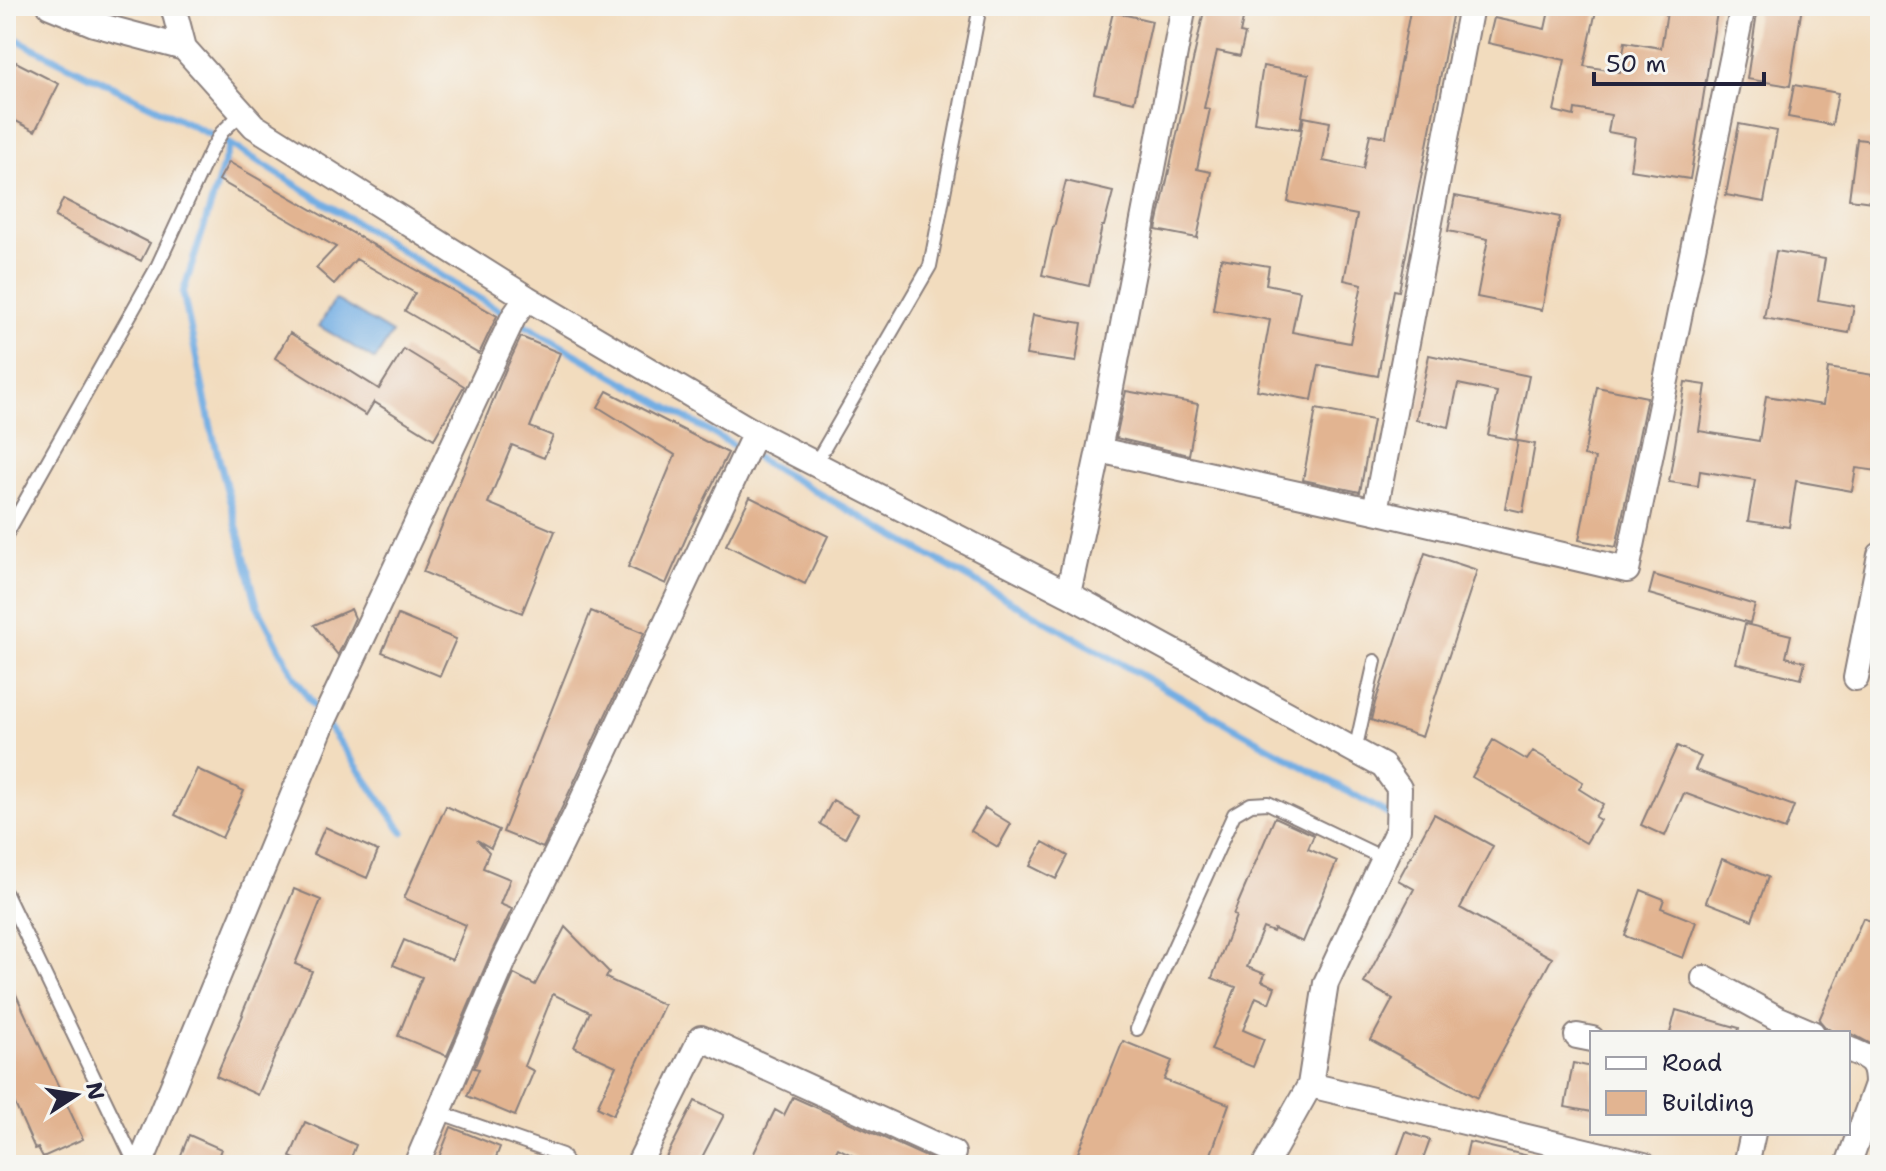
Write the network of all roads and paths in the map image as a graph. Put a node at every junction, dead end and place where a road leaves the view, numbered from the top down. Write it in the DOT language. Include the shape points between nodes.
graph roads {
  1 [pos="50,6"];
  2 [pos="173,6"];
  3 [pos="980,6"];
  4 [pos="1184,6"];
  5 [pos="1471,6"];
  6 [pos="1743,6"];
  7 [pos="184,48"];
  8 [pos="242,113"];
  9 [pos="527,298"];
  10 [pos="749,446"];
  11 [pos="1099,450"];
  12 [pos="815,464"];
  13 [pos="1375,511"];
  14 [pos="6,535"];
  15 [pos="1880,555"];
  16 [pos="1068,594"];
  17 [pos="1375,661"];
  18 [pos="1856,678"];
  19 [pos="1355,751"];
  20 [pos="1385,859"];
  21 [pos="6,894"];
  22 [pos="1704,978"];
  23 [pos="1776,1025"];
  24 [pos="1137,1029"];
  25 [pos="1803,1031"];
  26 [pos="1850,1050"];
  27 [pos="1310,1085"];
  28 [pos="438,1112"];
  29 [pos="1753,1135"];
  30 [pos="138,1165"];
  31 [pos="416,1165"];
  32 [pos="567,1165"];
  33 [pos="638,1165"];
  34 [pos="947,1165"];
  35 [pos="1265,1165"];
  36 [pos="1644,1165"];
  37 [pos="1746,1165"];
  38 [pos="1848,1165"];
  1 -- 7 [label="street" via="94,24"];
  2 -- 7 [label="street"];
  3 -- 12 [label="lane" via="930,266"];
  4 -- 11 [label="street"];
  5 -- 13 [label="street"];
  6 -- 13 [label="street" via="1627,570"];
  7 -- 8 [label="street"];
  8 -- 9 [label="street" via="254,126"];
  8 -- 14 [label="lane" via="211,150 156,269"];
  9 -- 10 [label="street"];
  9 -- 30 [label="street" via="324,720"];
  10 -- 12 [label="street"];
  10 -- 28 [label="street" via="505,958"];
  11 -- 13 [label="street"];
  11 -- 16 [label="street"];
  12 -- 16 [label="street"];
  15 -- 18 [label="street"];
  16 -- 19 [label="street"];
  17 -- 19 [label="lane"];
  19 -- 20 [label="street" via="1383,766 1399,788 1398,829"];
  20 -- 24 [label="lane" via="1268,803 1251,804 1234,814"];
  20 -- 27 [label="street" via="1326,983"];
  21 -- 30 [label="lane"];
  22 -- 23 [label="street"];
  23 -- 25 [label="street"];
  26 -- 38 [label="street" via="1871,1059 1877,1084"];
  27 -- 35 [label="street"];
  27 -- 36 [label="street"];
  28 -- 31 [label="street"];
  28 -- 32 [label="lane" via="562,1155"];
  29 -- 37 [label="street"];
  33 -- 34 [label="street" via="701,1038 953,1153"];
}
